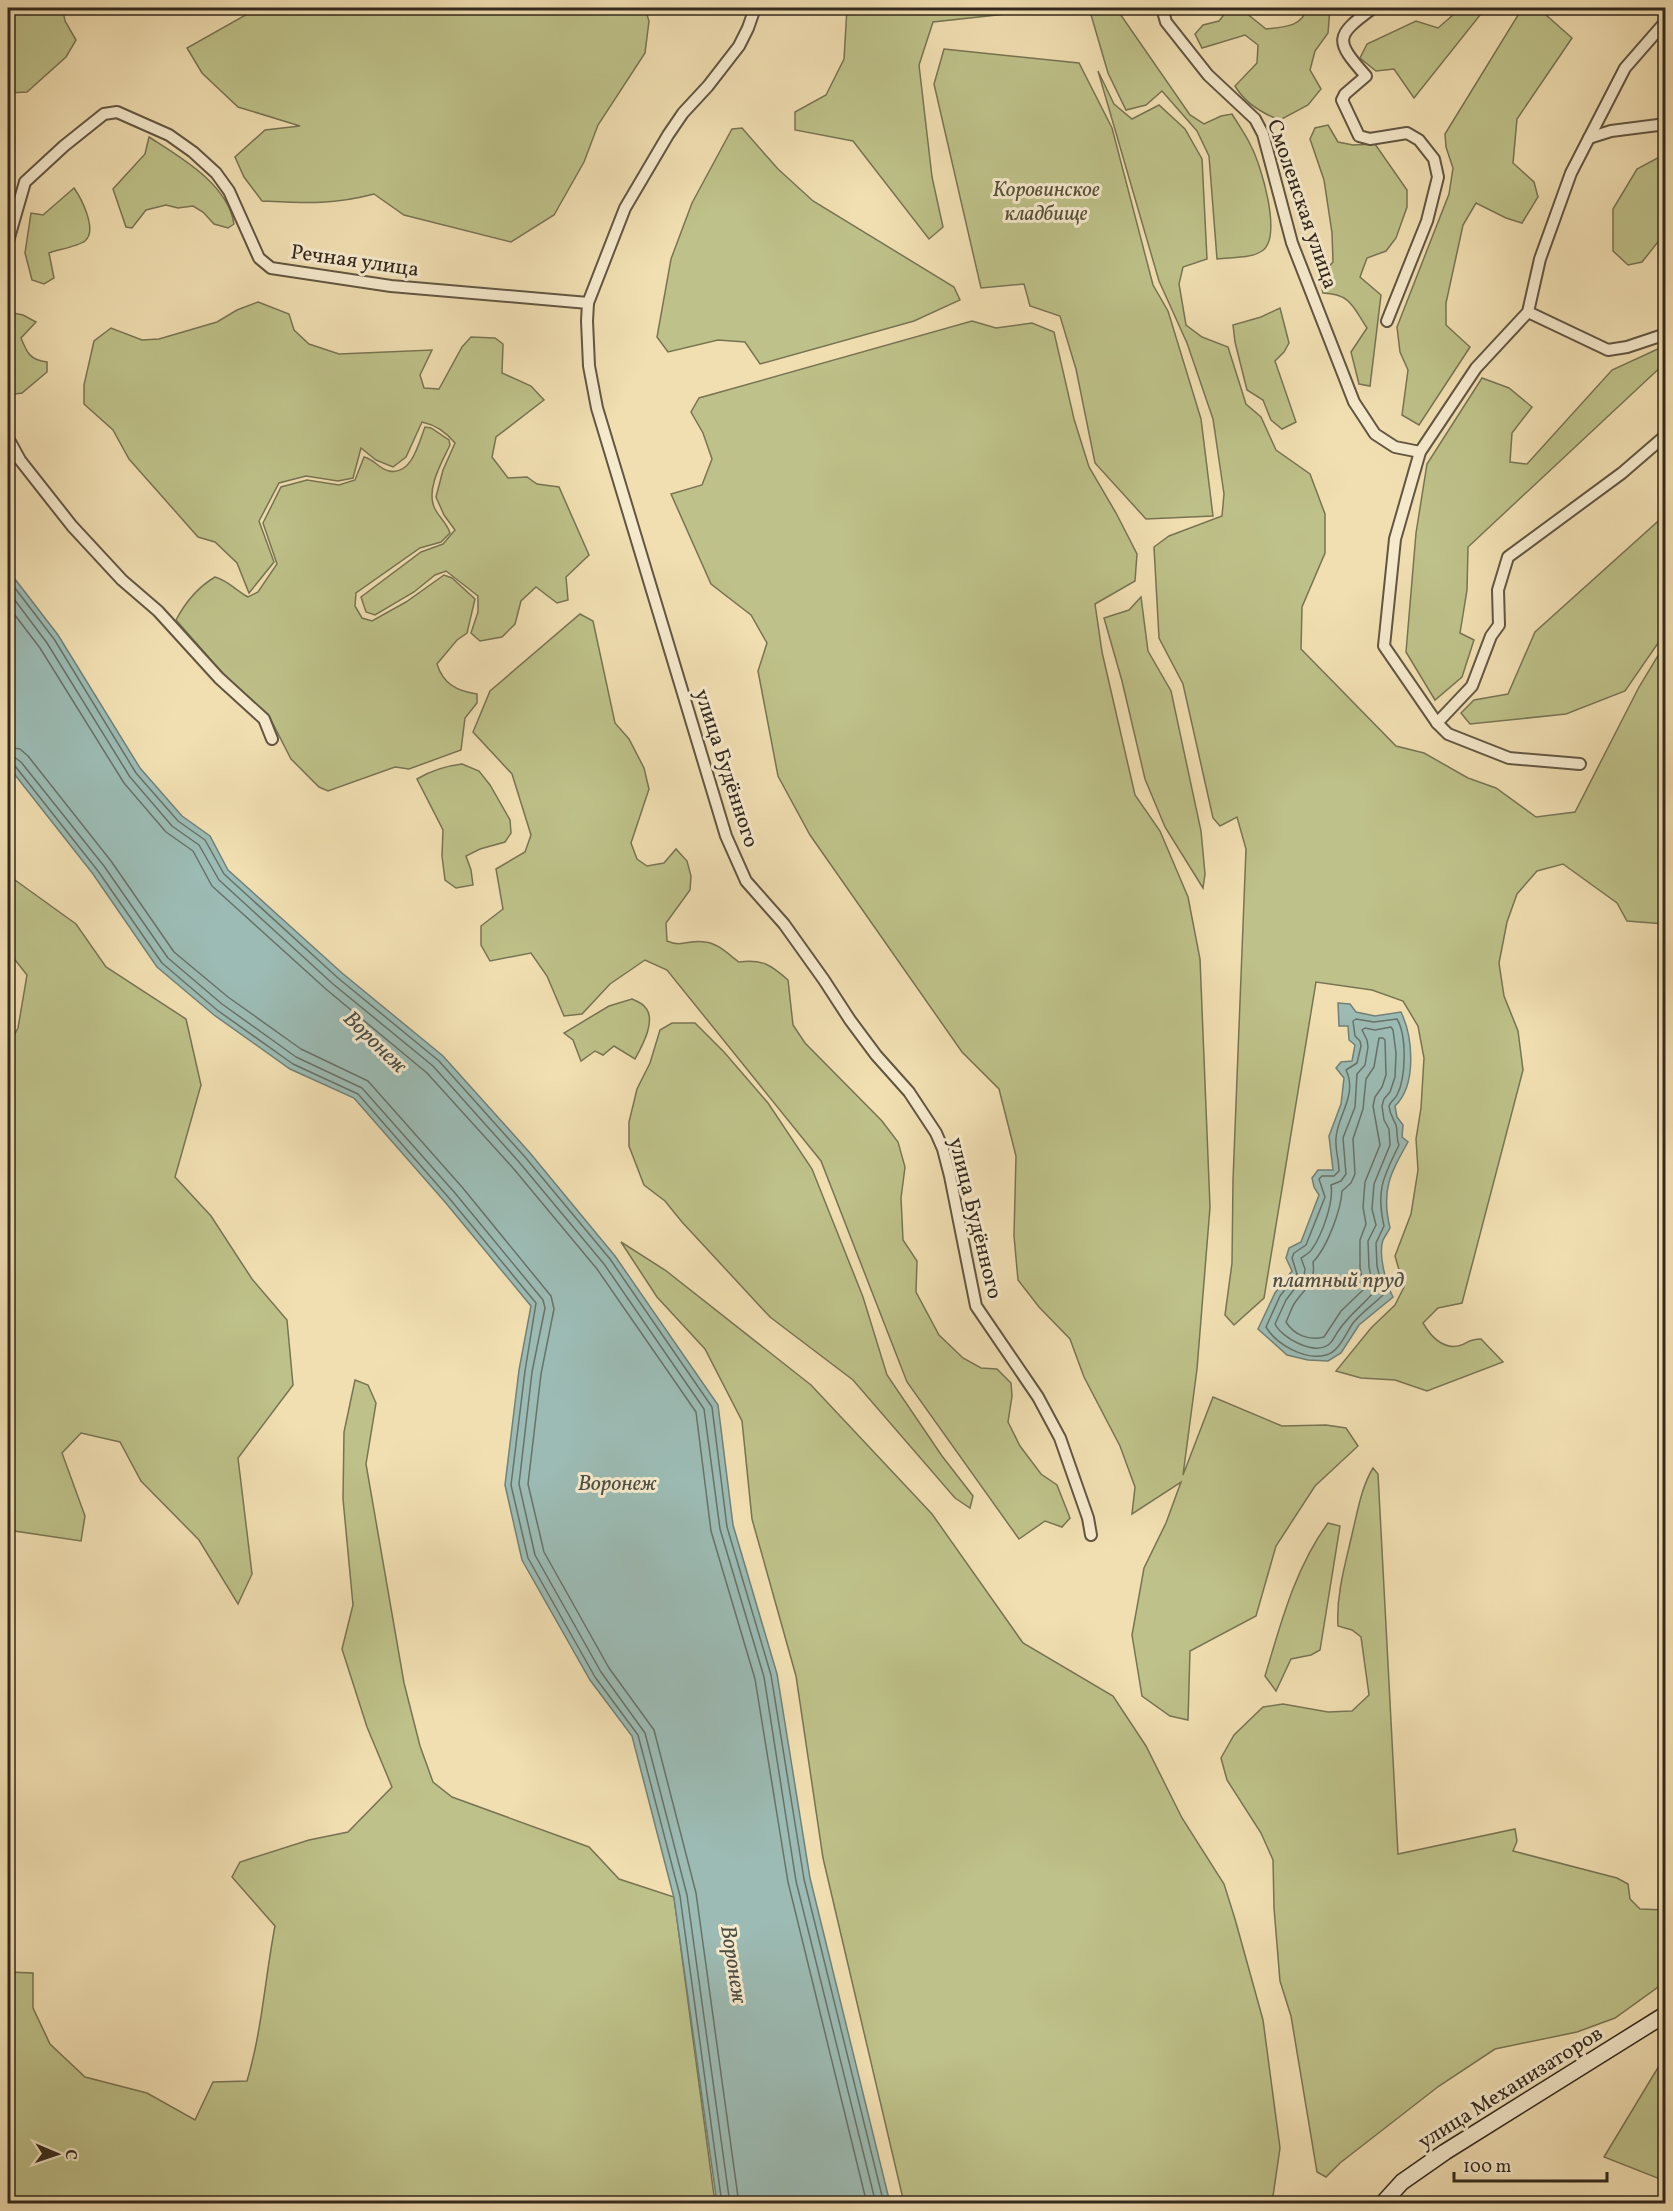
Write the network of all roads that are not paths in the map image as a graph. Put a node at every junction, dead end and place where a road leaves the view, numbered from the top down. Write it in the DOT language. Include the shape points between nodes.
graph roads {
  1 [pos="755,8"];
  2 [pos="1162,8"];
  3 [pos="1373,8"];
  4 [pos="1665,21"];
  5 [pos="1665,124"];
  6 [pos="1589,138"];
  7 [pos="8,242"];
  8 [pos="588,303"];
  9 [pos="1528,312"];
  10 [pos="1387,321"];
  11 [pos="1665,334"];
  12 [pos="1665,435"];
  13 [pos="8,438"];
  14 [pos="1420,452"];
  15 [pos="1437,723"];
  16 [pos="272,739"];
  17 [pos="1580,764"];
  18 [pos="1091,1536"];
  19 [pos="1665,2014"];
  20 [pos="1382,2204"];
  1 -- 8 [label="street, улица Будённого" via="739,46 683,112 652,159 625,208"];
  2 -- 14 [label="street, Смоленская улица" via="1166,22 1208,75 1255,119 1263,134 1292,243 1354,402 1375,434 1395,447"];
  3 -- 10 [label="street" via="1348,26 1345,34 1346,53 1366,76 1342,100 1359,136 1370,139 1407,132 1434,159 1438,177 1427,221"];
  4 -- 6 [label="street" via="1625,68"];
  5 -- 6 [label="street"];
  6 -- 9 [label="street" via="1571,173 1544,249"];
  7 -- 8 [label="street, Речная улица" via="26,182 104,114 117,112 169,135 216,173 229,191 260,258 271,268 391,286"];
  8 -- 18 [label="street, улица Будённого" via="589,366 597,408 729,844 746,881 793,937 936,1133 950,1176 976,1306 1038,1397 1060,1437"];
  9 -- 11 [label="street" via="1608,350"];
  9 -- 14 [label="street" via="1476,368"];
  12 -- 15 [label="street" via="1622,473 1508,557 1498,590 1499,625 1472,686"];
  13 -- 16 [label="street" via="20,460 72,526 264,719"];
  14 -- 15 [label="street" via="1395,539 1384,646"];
  15 -- 17 [label="street" via="1449,734 1509,758"];
  19 -- 20 [label="main road, улица Механизаторов" via="1445,2152 1402,2181"];
}
